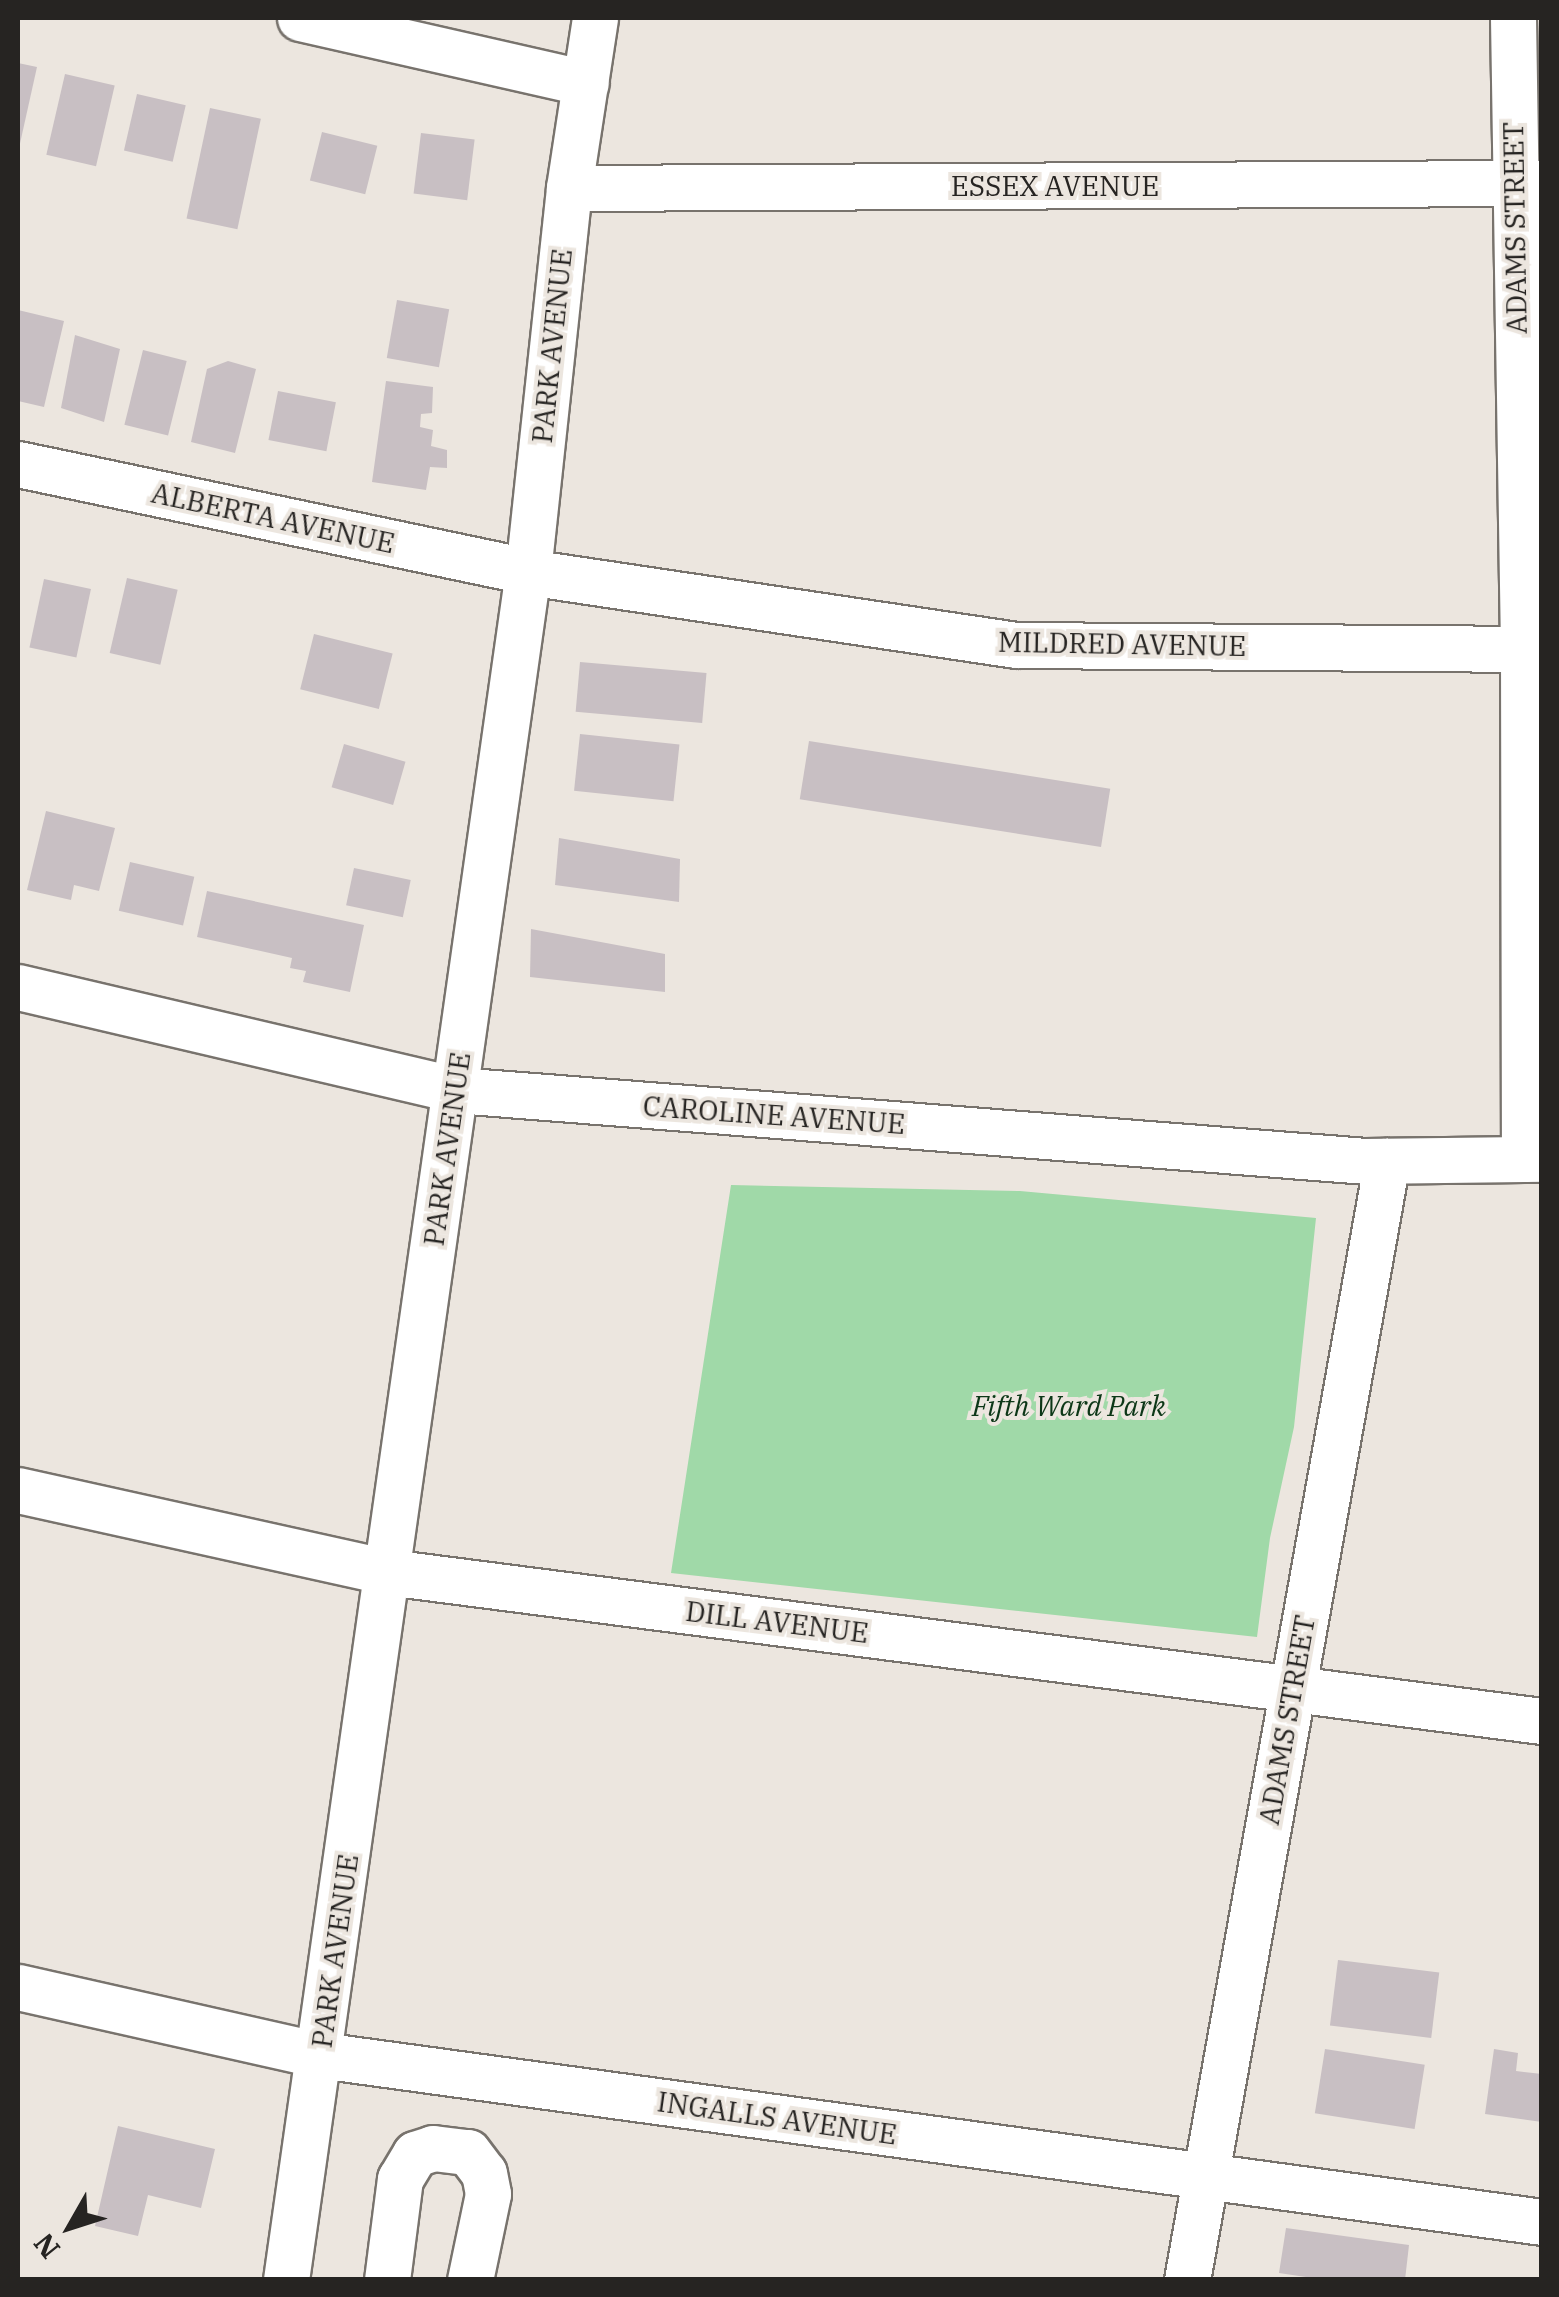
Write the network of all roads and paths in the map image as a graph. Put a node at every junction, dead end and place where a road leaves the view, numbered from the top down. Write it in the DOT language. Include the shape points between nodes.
graph roads {
  1 [pos="300,18"];
  2 [pos="595,18"];
  3 [pos="1513,18"];
  4 [pos="369,25"];
  5 [pos="586,83"];
  6 [pos="1527,183"];
  7 [pos="568,188"];
  8 [pos="18,464"];
  9 [pos="528,572"];
  10 [pos="1532,649"];
  11 [pos="18,987"];
  12 [pos="456,1090"];
  13 [pos="1533,1159"];
  14 [pos="1387,1161"];
  15 [pos="18,1490"];
  16 [pos="388,1572"];
  17 [pos="1292,1689"];
  18 [pos="1542,1721"];
  19 [pos="18,1988"];
  20 [pos="320,2055"];
  21 [pos="1205,2176"];
  22 [pos="1542,2222"];
  23 [pos="286,2280"];
  24 [pos="387,2280"];
  25 [pos="470,2280"];
  26 [pos="1187,2280"];
  1 -- 4 [label="street"];
  2 -- 5 [label="street, PARK AVENUE"];
  3 -- 6 [label="street, ADAMS STREET"];
  4 -- 5 [label="street"];
  5 -- 7 [label="street, PARK AVENUE"];
  6 -- 7 [label="street, ESSEX AVENUE"];
  6 -- 10 [label="street, ADAMS STREET"];
  7 -- 9 [label="street, PARK AVENUE"];
  8 -- 9 [label="street, ALBERTA AVENUE"];
  9 -- 10 [label="street, MILDRED AVENUE" via="1016,645"];
  9 -- 12 [label="street, PARK AVENUE"];
  10 -- 13 [label="street, ADAMS STREET"];
  11 -- 12 [label="street, CAROLINE AVENUE"];
  12 -- 14 [label="street, CAROLINE AVENUE"];
  12 -- 16 [label="street, PARK AVENUE"];
  13 -- 14 [label="street, CAROLINE AVENUE"];
  14 -- 17 [label="street, ADAMS STREET"];
  15 -- 16 [label="street, DILL AVENUE"];
  16 -- 17 [label="street, DILL AVENUE"];
  16 -- 20 [label="street, PARK AVENUE"];
  17 -- 18 [label="street, DILL AVENUE"];
  17 -- 21 [label="street, ADAMS STREET"];
  19 -- 20 [label="street, INGALLS AVENUE"];
  20 -- 21 [label="street, INGALLS AVENUE"];
  20 -- 23 [label="street, PARK AVENUE"];
  21 -- 22 [label="street, INGALLS AVENUE"];
  21 -- 26 [label="street, ADAMS STREET"];
  24 -- 25 [label="street" via="400,2180 416,2154 433,2148 468,2152 484,2173 488,2194"];
}
